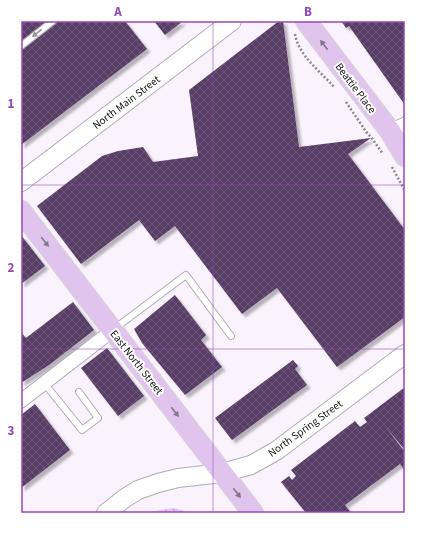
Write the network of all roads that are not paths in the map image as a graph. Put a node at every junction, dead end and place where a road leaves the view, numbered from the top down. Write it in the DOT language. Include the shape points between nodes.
graph roads {
  1 [pos="53,21"];
  2 [pos="232,21"];
  3 [pos="300,27"];
  4 [pos="21,46"];
  5 [pos="398,128"];
  6 [pos="394,160"];
  7 [pos="21,182"];
  8 [pos="21,211"];
  9 [pos="113,330"];
  10 [pos="231,336"];
  11 [pos="405,354"];
  12 [pos="44,383"];
  13 [pos="79,392"];
  14 [pos="21,401"];
  15 [pos="222,472"];
  16 [pos="106,513"];
  17 [pos="253,513"];
  1 -- 4 [label="lane, one-way"];
  2 -- 7 [label="street, North Main Street"];
  5 -- 3 [label="main road, Beattie Place, one-way"];
  5 -- 6 [label="main road, Beattie Place"];
  8 -- 9 [label="main road, East North Street, one-way"];
  9 -- 10 [label="lane" via="186,275"];
  9 -- 12 [label="street"];
  9 -- 15 [label="main road, East North Street, one-way"];
  11 -- 15 [label="street, North Spring Street" via="276,451 250,465"];
  12 -- 13 [label="lane" via="82,430 98,418"];
  12 -- 14 [label="street"];
  15 -- 16 [label="street, North Spring Street" via="178,478 138,490"];
  15 -- 17 [label="main road, East North Street, one-way"];
}
